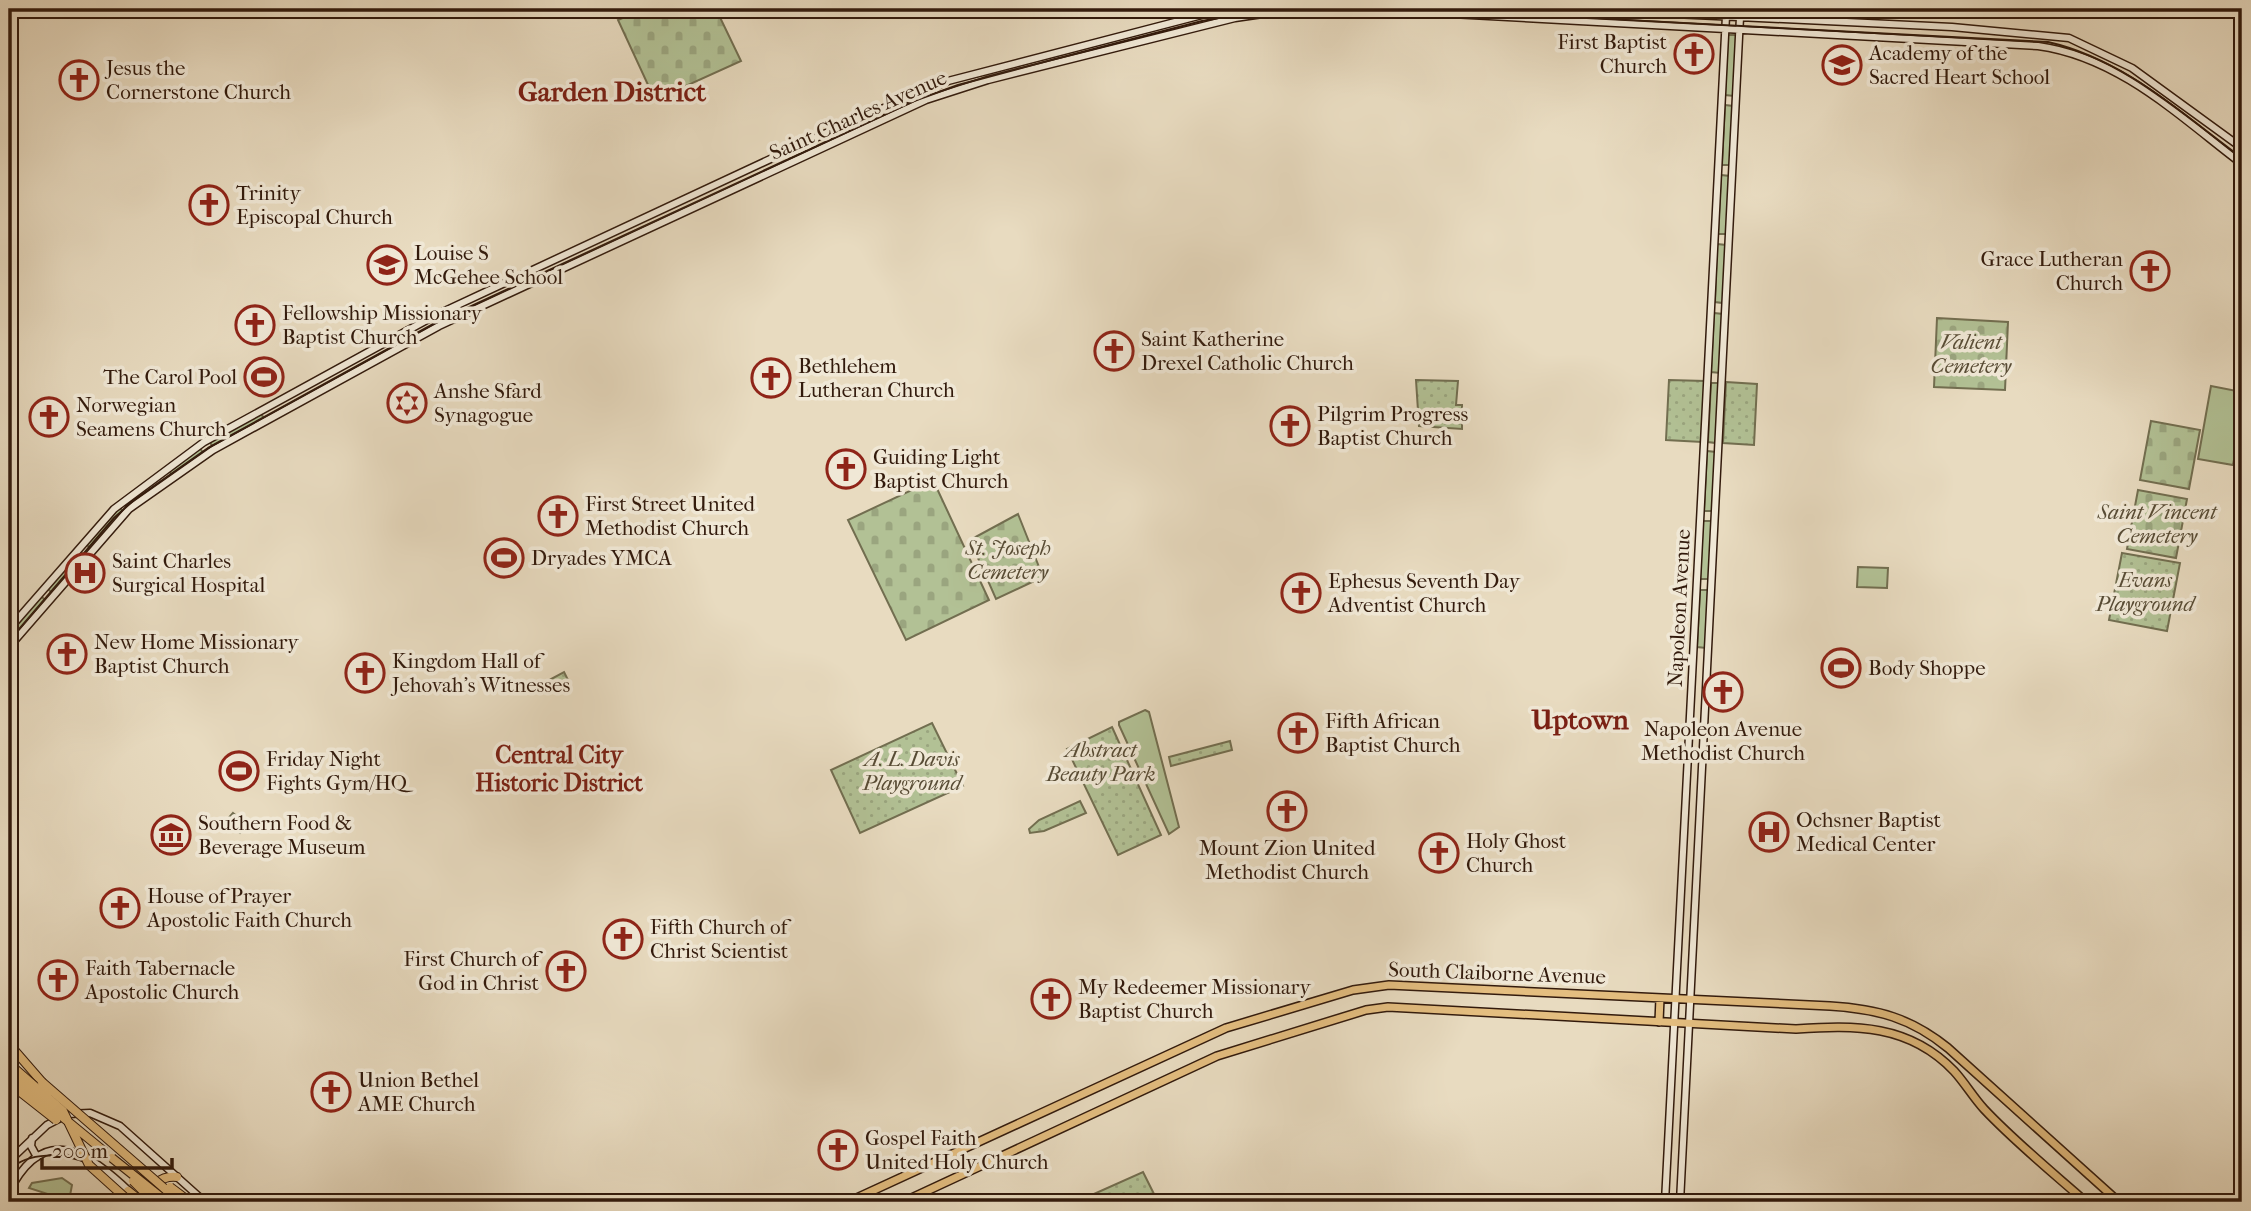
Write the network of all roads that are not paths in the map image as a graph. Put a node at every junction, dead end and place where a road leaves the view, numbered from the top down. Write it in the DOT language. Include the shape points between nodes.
graph roads {
  1 [pos="1224,9"];
  2 [pos="1567,9"];
  3 [pos="1677,14"];
  4 [pos="1726,16"];
  5 [pos="1740,17"];
  6 [pos="1676,27"];
  7 [pos="1725,29"];
  8 [pos="1739,30"];
  9 [pos="2242,148"];
  10 [pos="2242,164"];
  11 [pos="387,342"];
  12 [pos="393,351"];
  13 [pos="286,396"];
  14 [pos="292,406"];
  15 [pos="9,629"];
  16 [pos="9,647"];
  17 [pos="1660,998"];
  18 [pos="1675,999"];
  19 [pos="1690,999"];
  20 [pos="1659,1022"];
  21 [pos="1674,1023"];
  22 [pos="1689,1023"];
  23 [pos="9,1044"];
  24 [pos="9,1053"];
  25 [pos="10,1068"];
  26 [pos="42,1082"];
  27 [pos="9,1083"];
  28 [pos="32,1136"];
  29 [pos="109,1155"];
  30 [pos="37,1157"];
  31 [pos="9,1161"];
  32 [pos="138,1163"];
  33 [pos="9,1170"];
  34 [pos="17,1175"];
  35 [pos="177,1177"];
  36 [pos="128,1191"];
  37 [pos="9,1192"];
  38 [pos="130,1202"];
  39 [pos="142,1202"];
  40 [pos="154,1202"];
  41 [pos="167,1202"];
  42 [pos="180,1202"];
  43 [pos="190,1202"];
  44 [pos="205,1202"];
  45 [pos="848,1202"];
  46 [pos="903,1202"];
  47 [pos="1665,1202"];
  48 [pos="1680,1202"];
  49 [pos="2086,1202"];
  50 [pos="2119,1202"];
  1 -- 11 [label="main road, Saint Charles Avenue" via="925,89"];
  2 -- 3 [label="main road"];
  3 -- 4 [label="main road"];
  3 -- 6 [label="main road"];
  4 -- 5 [label="main road"];
  4 -- 7 [label="main road, Napoleon Avenue"];
  5 -- 8 [label="main road, Napoleon Avenue"];
  5 -- 9 [label="main road" via="2069,38 2132,68"];
  6 -- 7 [label="main road, Saint Charles Avenue"];
  6 -- 12 [label="main road, Saint Charles Avenue" via="1329,9 1268,13 1149,39 926,100"];
  7 -- 8 [label="main road, Saint Charles Avenue"];
  7 -- 18 [label="main road, Napoleon Avenue"];
  8 -- 10 [label="main road, Saint Charles Avenue" via="2061,50 2096,61 2126,78"];
  8 -- 19 [label="main road, Napoleon Avenue"];
  11 -- 12 [label="main road"];
  11 -- 13 [label="main road, Saint Charles Avenue"];
  12 -- 14 [label="main road, Saint Charles Avenue"];
  13 -- 14 [label="main road"];
  13 -- 15 [label="main road, Saint Charles Avenue" via="204,442 123,500"];
  14 -- 16 [label="main road, Saint Charles Avenue" via="203,457 129,509"];
  17 -- 18 [label="main road, South Claiborne Avenue"];
  17 -- 20 [label="main road"];
  17 -- 45 [label="main road, South Claiborne Avenue" via="1398,985 1353,990 1226,1028"];
  18 -- 19 [label="main road, South Claiborne Avenue"];
  18 -- 21 [label="main road, Napoleon Avenue"];
  19 -- 22 [label="main road, Napoleon Avenue"];
  19 -- 50 [label="main road, South Claiborne Avenue" via="1858,1008 1909,1021 1948,1048"];
  20 -- 21 [label="main road, South Claiborne Avenue"];
  20 -- 46 [label="main road, South Claiborne Avenue" via="1388,1007 1366,1010 1217,1056"];
  21 -- 22 [label="main road, South Claiborne Avenue"];
  21 -- 47 [label="main road, Napoleon Avenue"];
  22 -- 48 [label="main road, Napoleon Avenue"];
  22 -- 49 [label="main road, South Claiborne Avenue" via="1796,1029 1853,1026 1902,1037 1937,1055 1985,1110"];
  23 -- 26 [label="highway"];
  24 -- 26 [label="highway"];
  25 -- 29 [label="highway, bridge"];
  25 -- 38 [label="highway, bridge" via="63,1111 89,1165"];
  26 -- 32 [label="highway, bridge"];
  27 -- 29 [label="highway, bridge"];
  28 -- 30 [label="main road"];
  28 -- 31 [label="main road"];
  28 -- 35 [label="main road" via="68,1114 90,1113 114,1122"];
  29 -- 40 [label="highway, bridge"];
  29 -- 41 [label="highway, bridge"];
  30 -- 34 [label="main road"];
  30 -- 36 [label="main road" via="61,1148 89,1157"];
  32 -- 42 [label="highway, bridge"];
  32 -- 43 [label="highway, bridge"];
  33 -- 34 [label="main road"];
  34 -- 37 [label="main road"];
  35 -- 39 [label="highway" via="159,1181"];
  35 -- 44 [label="main road"];
  36 -- 39 [label="highway"];
}
